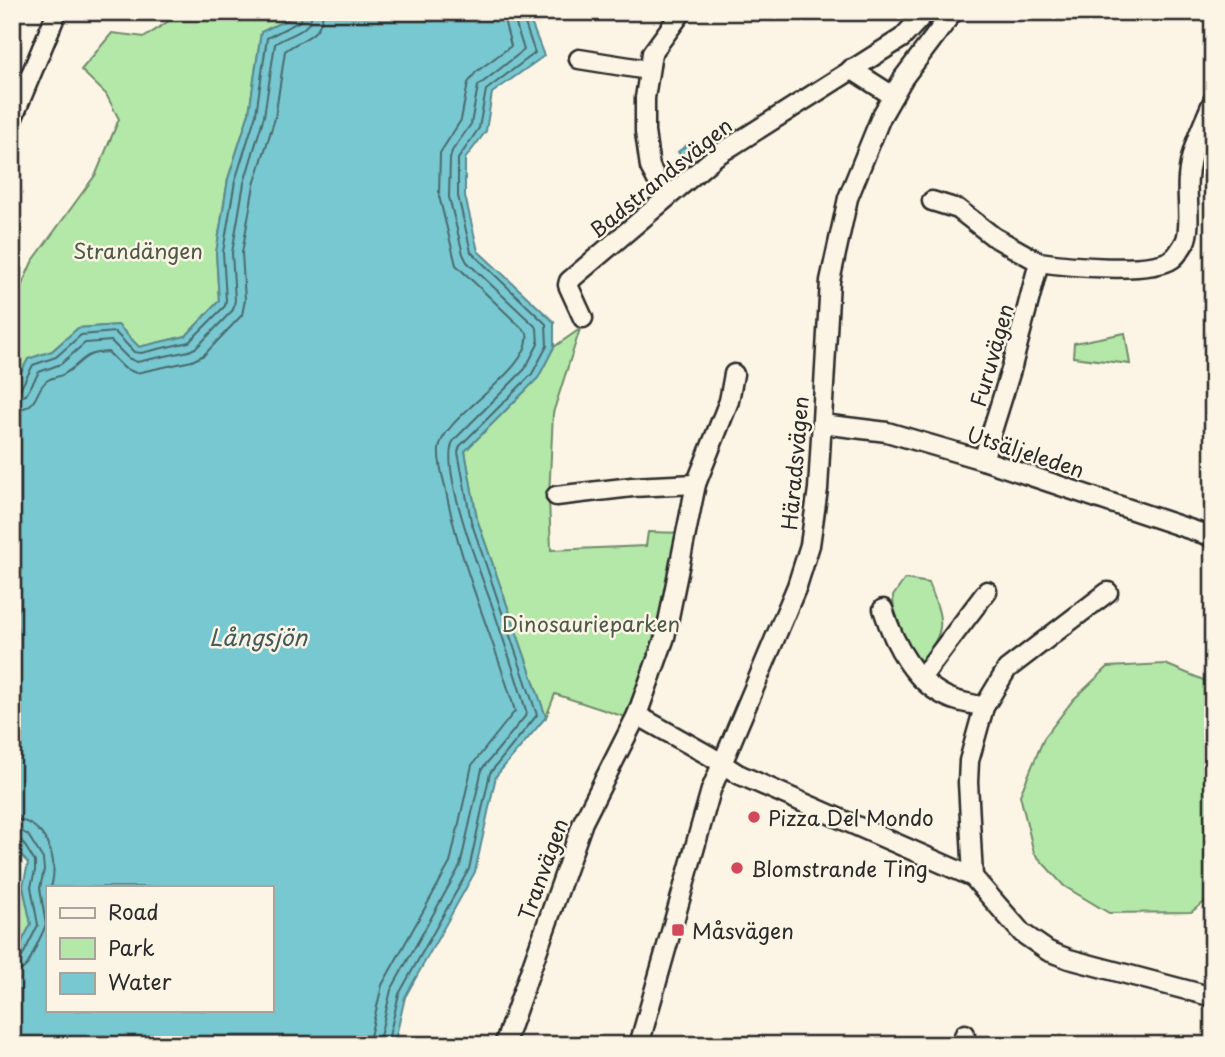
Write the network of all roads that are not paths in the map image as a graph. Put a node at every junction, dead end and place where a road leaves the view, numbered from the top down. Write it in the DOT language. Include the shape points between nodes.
graph roads {
  1 [pos="57,12"];
  2 [pos="682,12"];
  3 [pos="926,12"];
  4 [pos="953,12"];
  5 [pos="579,59"];
  6 [pos="851,69"];
  7 [pos="648,70"];
  8 [pos="18,89"];
  9 [pos="893,96"];
  10 [pos="1213,101"];
  11 [pos="12,120"];
  12 [pos="666,197"];
  13 [pos="932,201"];
  14 [pos="1039,262"];
  15 [pos="583,318"];
  16 [pos="734,374"];
  17 [pos="822,424"];
  18 [pos="983,460"];
  19 [pos="696,484"];
  20 [pos="556,496"];
  21 [pos="1213,537"];
  22 [pos="986,591"];
  23 [pos="1108,592"];
  24 [pos="883,609"];
  25 [pos="921,678"];
  26 [pos="984,707"];
  27 [pos="637,715"];
  28 [pos="721,762"];
  29 [pos="973,877"];
  30 [pos="1213,997"];
  31 [pos="504,1045"];
  32 [pos="639,1045"];
  1 -- 8 [label="street"];
  2 -- 7 [label="street" via="652,53"];
  3 -- 6 [label="street, Badstrandsvägen" via="902,38"];
  4 -- 9 [label="street, Häradsvägen"];
  5 -- 7 [label="street"];
  6 -- 9 [label="street"];
  6 -- 12 [label="street, Badstrandsvägen" via="716,156"];
  7 -- 12 [label="street" via="647,153"];
  8 -- 11 [label="street"];
  9 -- 17 [label="street, Häradsvägen" via="848,198 832,270"];
  10 -- 14 [label="street" via="1192,150 1186,239 1172,259 1129,267"];
  12 -- 15 [label="street, Badstrandsvägen" via="569,281"];
  13 -- 14 [label="street" via="958,209 994,237"];
  14 -- 18 [label="street, Furuvägen"];
  16 -- 19 [label="street, Tranvägen" via="729,401"];
  17 -- 18 [label="street, Utsäljeleden" via="887,432"];
  17 -- 28 [label="street, Häradsvägen" via="815,515 805,562"];
  18 -- 21 [label="street, Utsäljeleden"];
  19 -- 20 [label="street"];
  19 -- 27 [label="street, Tranvägen" via="665,637"];
  22 -- 25 [label="street"];
  23 -- 26 [label="street" via="1007,669"];
  24 -- 25 [label="street" via="899,648"];
  25 -- 26 [label="street" via="951,699"];
  26 -- 29 [label="street" via="969,761"];
  27 -- 28 [label="street"];
  27 -- 31 [label="street, Tranvägen" via="583,822"];
  28 -- 29 [label="street" via="738,774"];
  28 -- 32 [label="street, Häradsvägen"];
  29 -- 30 [label="street" via="1019,929 1048,951"];
}
